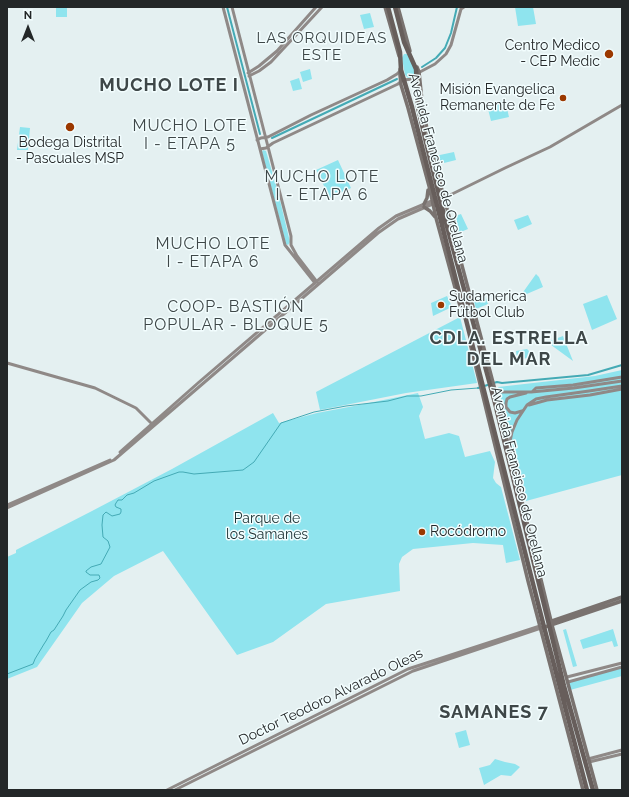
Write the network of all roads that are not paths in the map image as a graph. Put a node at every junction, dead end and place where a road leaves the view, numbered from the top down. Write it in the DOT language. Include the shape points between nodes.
graph roads {
  1 [pos="223,7"];
  2 [pos="232,7"];
  3 [pos="315,7"];
  4 [pos="322,7"];
  5 [pos="387,7"];
  6 [pos="397,7"];
  7 [pos="463,7"];
  8 [pos="318,11"];
  9 [pos="282,44"];
  10 [pos="286,47"];
  11 [pos="278,53"];
  12 [pos="409,55"];
  13 [pos="400,61"];
  14 [pos="414,62"];
  15 [pos="400,72"];
  16 [pos="418,74"];
  17 [pos="248,75"];
  18 [pos="403,80"];
  19 [pos="622,105"];
  20 [pos="265,138"];
  21 [pos="257,140"];
  22 [pos="268,147"];
  23 [pos="260,148"];
  24 [pos="429,186"];
  25 [pos="439,199"];
  26 [pos="424,206"];
  27 [pos="436,218"];
  28 [pos="442,224"];
  29 [pos="441,236"];
  30 [pos="459,271"];
  31 [pos="317,283"];
  32 [pos="467,283"];
  33 [pos="7,363"];
  34 [pos="622,377"];
  35 [pos="490,379"];
  36 [pos="622,380"];
  37 [pos="481,382"];
  38 [pos="622,386"];
  39 [pos="483,389"];
  40 [pos="622,389"];
  41 [pos="494,390"];
  42 [pos="527,392"];
  43 [pos="531,392"];
  44 [pos="495,403"];
  45 [pos="527,405"];
  46 [pos="523,410"];
  47 [pos="486,411"];
  48 [pos="493,422"];
  49 [pos="152,425"];
  50 [pos="509,448"];
  51 [pos="7,505"];
  52 [pos="7,508"];
  53 [pos="622,597"];
  54 [pos="622,601"];
  55 [pos="546,625"];
  56 [pos="622,663"];
  57 [pos="622,667"];
  58 [pos="604,670"];
  59 [pos="394,678"];
  60 [pos="567,680"];
  61 [pos="577,729"];
  62 [pos="582,734"];
  63 [pos="622,750"];
  64 [pos="622,754"];
  65 [pos="589,761"];
  66 [pos="167,790"];
  67 [pos="175,790"];
  68 [pos="583,790"];
  69 [pos="587,790"];
  70 [pos="593,790"];
  71 [pos="597,790"];
  1 -- 21 [label="street"];
  2 -- 17 [label="street"];
  3 -- 8 [label="street"];
  3 -- 9 [label="street"];
  4 -- 8 [label="street"];
  5 -- 13 [label="highway, Avenida Francisco de Orellana"];
  6 -- 12 [label="highway, Avenida Francisco de Orellana"];
  6 -- 14 [label="main road, Avenida Francisco de Orellana"];
  7 -- 16 [label="street" via="446,54 436,64"];
  8 -- 10 [label="street"];
  9 -- 10 [label="street"];
  9 -- 11 [label="street"];
  10 -- 11 [label="street"];
  11 -- 17 [label="street" via="259,71"];
  12 -- 13 [label="highway" via="403,53 400,55"];
  12 -- 14 [label="highway, Avenida Francisco de Orellana"];
  13 -- 15 [label="main road, Avenida Francisco de Orellana"];
  13 -- 18 [label="highway, Avenida Francisco de Orellana"];
  14 -- 16 [label="highway, Avenida Francisco de Orellana"];
  15 -- 18 [label="main road, Avenida Francisco de Orellana"];
  15 -- 20 [label="street"];
  16 -- 18 [label="street" via="413,79"];
  16 -- 25 [label="highway, Avenida Francisco de Orellana" via="418,107"];
  17 -- 20 [label="street"];
  18 -- 22 [label="street"];
  18 -- 24 [label="main road, Avenida Francisco de Orellana"];
  18 -- 25 [label="highway, Avenida Francisco de Orellana"];
  19 -- 25 [label="street" via="550,147"];
  20 -- 21 [label="street"];
  20 -- 22 [label="street"];
  21 -- 23 [label="street"];
  22 -- 23 [label="street"];
  22 -- 31 [label="street" via="291,236 291,245"];
  23 -- 31 [label="street" via="285,245"];
  24 -- 25 [label="main road, Avenida Francisco de Orellana"];
  24 -- 26 [label="main road"];
  25 -- 26 [label="street"];
  25 -- 27 [label="main road, Avenida Francisco de Orellana"];
  25 -- 28 [label="highway, Avenida Francisco de Orellana"];
  25 -- 30 [label="highway, Avenida Francisco de Orellana"];
  25 -- 32 [label="main road, Avenida Francisco de Orellana"];
  26 -- 27 [label="main road"];
  26 -- 31 [label="street" via="389,224"];
  27 -- 29 [label="main road, Avenida Francisco de Orellana"];
  28 -- 29 [label="highway"];
  28 -- 37 [label="highway, Avenida Francisco de Orellana"];
  29 -- 37 [label="main road, Avenida Francisco de Orellana"];
  30 -- 32 [label="highway"];
  30 -- 35 [label="highway, Avenida Francisco de Orellana"];
  31 -- 49 [label="street"];
  32 -- 35 [label="main road, Avenida Francisco de Orellana"];
  33 -- 49 [label="street" via="95,388 136,408"];
  34 -- 43 [label="street" via="536,388"];
  35 -- 41 [label="highway, Avenida Francisco de Orellana"];
  36 -- 43 [label="street"];
  37 -- 39 [label="highway, Avenida Francisco de Orellana"];
  38 -- 45 [label="street" via="536,399"];
  39 -- 47 [label="main road, Avenida Francisco de Orellana"];
  39 -- 48 [label="highway, Avenida Francisco de Orellana"];
  40 -- 45 [label="street"];
  41 -- 42 [label="street"];
  41 -- 44 [label="highway"];
  41 -- 44 [label="highway, Avenida Francisco de Orellana"];
  41 -- 50 [label="main road, Avenida Francisco de Orellana"];
  42 -- 43 [label="street"];
  42 -- 46 [label="street" via="510,397 506,403 510,412 517,413"];
  44 -- 55 [label="highway, Avenida Francisco de Orellana"];
  45 -- 46 [label="street"];
  46 -- 50 [label="street" via="514,425"];
  47 -- 48 [label="highway"];
  47 -- 55 [label="main road, Avenida Francisco de Orellana"];
  48 -- 55 [label="highway, Avenida Francisco de Orellana"];
  49 -- 51 [label="street" via="113,458"];
  49 -- 52 [label="street" via="114,460"];
  50 -- 55 [label="main road, Avenida Francisco de Orellana"];
  53 -- 55 [label="main road, Doctor Teodoro Alvarado Oleas"];
  54 -- 55 [label="main road, Doctor Teodoro Alvarado Oleas"];
  55 -- 59 [label="street, Doctor Teodoro Alvarado Oleas"];
  55 -- 60 [label="main road, Avenida Francisco de Orellana"];
  55 -- 61 [label="highway, Avenida Francisco de Orellana"];
  55 -- 68 [label="main road, Avenida Francisco de Orellana"];
  55 -- 69 [label="highway, Avenida Francisco de Orellana"];
  56 -- 58 [label="street"];
  57 -- 58 [label="street"];
  58 -- 60 [label="street"];
  59 -- 66 [label="street, Doctor Teodoro Alvarado Oleas"];
  59 -- 67 [label="street, Doctor Teodoro Alvarado Oleas"];
  60 -- 62 [label="main road, Avenida Francisco de Orellana"];
  61 -- 62 [label="highway"];
  61 -- 70 [label="highway, Avenida Francisco de Orellana"];
  62 -- 65 [label="main road, Avenida Francisco de Orellana"];
  63 -- 65 [label="street"];
  64 -- 65 [label="street"];
  65 -- 71 [label="main road, Avenida Francisco de Orellana"];
}
